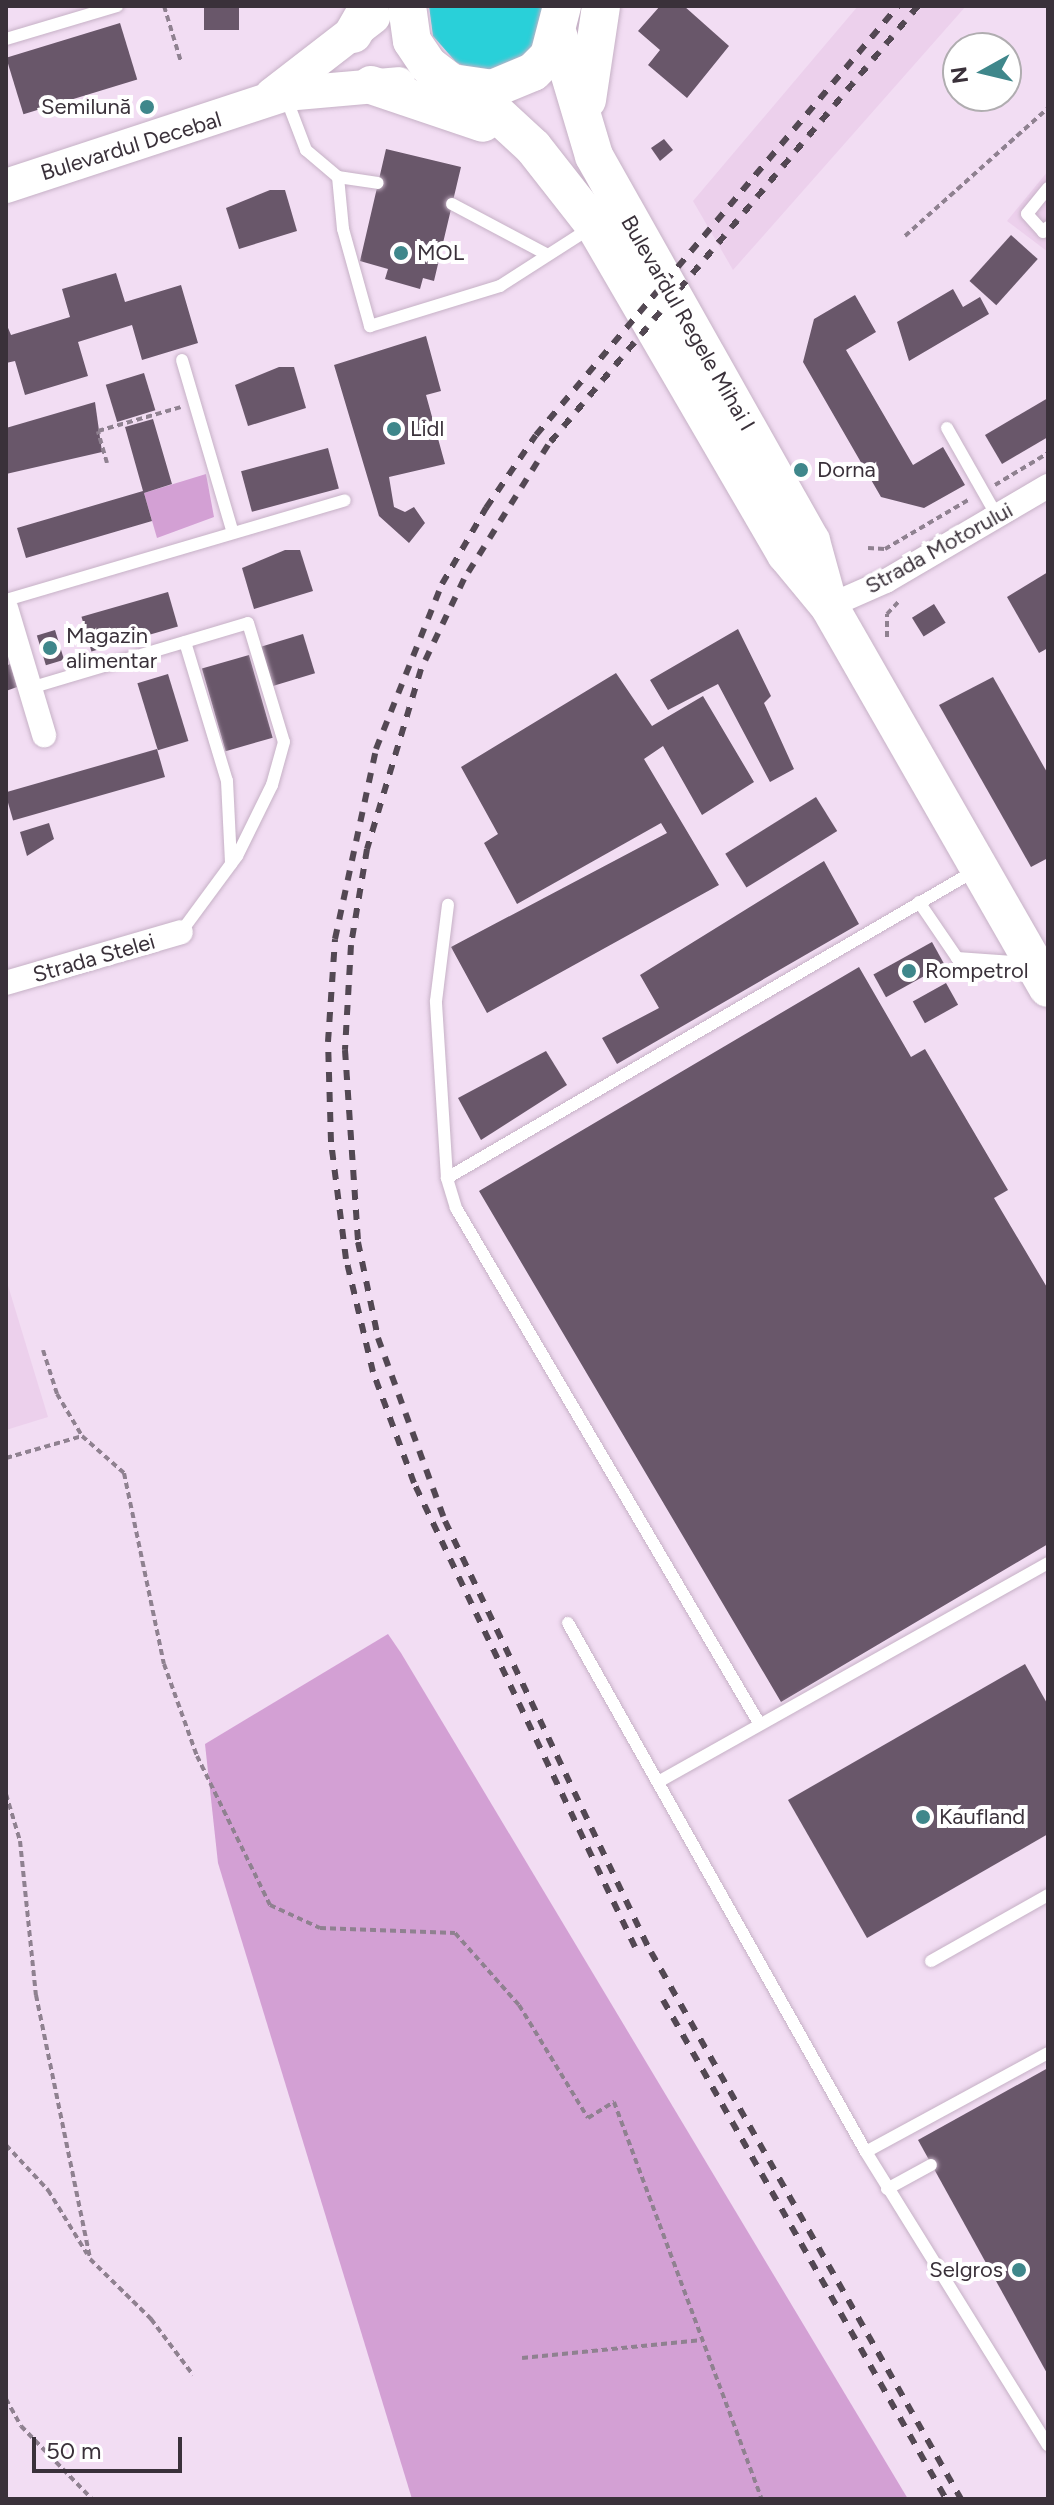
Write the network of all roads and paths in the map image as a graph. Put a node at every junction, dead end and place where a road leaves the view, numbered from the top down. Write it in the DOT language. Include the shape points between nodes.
graph roads {
  1 [pos="117,6"];
  2 [pos="164,6"];
  3 [pos="385,6"];
  4 [pos="407,6"];
  5 [pos="601,6"];
  6 [pos="564,18"];
  7 [pos="361,20"];
  8 [pos="6,39"];
  9 [pos="181,62"];
  10 [pos="371,85"];
  11 [pos="460,85"];
  12 [pos="271,100"];
  13 [pos="1048,108"];
  14 [pos="585,127"];
  15 [pos="533,147"];
  16 [pos="338,177"];
  17 [pos="378,183"];
  18 [pos="6,186"];
  19 [pos="1048,188"];
  20 [pos="452,204"];
  21 [pos="595,226"];
  22 [pos="1048,227"];
  23 [pos="905,236"];
  24 [pos="546,254"];
  25 [pos="182,360"];
  26 [pos="194,403"];
  27 [pos="947,428"];
  28 [pos="1048,453"];
  29 [pos="107,463"];
  30 [pos="1048,486"];
  31 [pos="982,492"];
  32 [pos="345,500"];
  33 [pos="997,516"];
  34 [pos="233,533"];
  35 [pos="868,548"];
  36 [pos="6,600"];
  37 [pos="896,603"];
  38 [pos="829,606"];
  39 [pos="6,608"];
  40 [pos="887,637"];
  41 [pos="185,642"];
  42 [pos="30,688"];
  43 [pos="44,735"];
  44 [pos="231,864"];
  45 [pos="979,868"];
  46 [pos="919,902"];
  47 [pos="448,905"];
  48 [pos="181,932"];
  49 [pos="1041,976"];
  50 [pos="6,983"];
  51 [pos="447,1178"];
  52 [pos="43,1350"];
  53 [pos="82,1436"];
  54 [pos="6,1458"];
  55 [pos="1048,1563"];
  56 [pos="568,1623"];
  57 [pos="759,1723"];
  58 [pos="658,1782"];
  59 [pos="6,1794"];
  60 [pos="1048,1895"];
  61 [pos="931,1961"];
  62 [pos="1048,2053"];
  63 [pos="6,2145"];
  64 [pos="866,2152"];
  65 [pos="931,2165"];
  66 [pos="887,2189"];
  67 [pos="90,2259"];
  68 [pos="702,2340"];
  69 [pos="522,2358"];
  70 [pos="193,2375"];
  71 [pos="6,2399"];
  72 [pos="1048,2445"];
  73 [pos="92,2499"];
  74 [pos="762,2499"];
  1 -- 8 [label="lane"];
  2 -- 9 [label="path"];
  3 -- 7 [label="main road, Bulevardul Decebal"];
  4 -- 11 [label="main road, Bulevardul Regele Mihai I" via="419,54"];
  5 -- 14 [label="main road"];
  6 -- 11 [label="main road" via="549,56 523,78 492,89"];
  6 -- 14 [label="main road, Bulevardul Regele Mihai I"];
  7 -- 12 [label="main road, Bulevardul Decebal"];
  10 -- 11 [label="main road, Bulevardul Decebal"];
  10 -- 12 [label="main road, Bulevardul Decebal"];
  10 -- 15 [label="main road" via="445,107"];
  11 -- 15 [label="main road, Bulevardul Regele Mihai I"];
  12 -- 16 [label="lane" via="306,150"];
  12 -- 18 [label="main road, Bulevardul Decebal"];
  13 -- 23 [label="path"];
  14 -- 38 [label="main road, Bulevardul Regele Mihai I" via="608,185 811,541"];
  15 -- 21 [label="main road, Bulevardul Regele Mihai I"];
  16 -- 17 [label="lane"];
  16 -- 24 [label="lane" via="343,229 370,326 500,286"];
  19 -- 22 [label="lane" via="1027,214 1043,232"];
  20 -- 24 [label="lane"];
  21 -- 24 [label="lane"];
  21 -- 38 [label="main road, Bulevardul Regele Mihai I" via="786,554"];
  25 -- 26 [label="lane"];
  26 -- 29 [label="path" via="98,431"];
  26 -- 34 [label="lane"];
  27 -- 31 [label="lane"];
  28 -- 31 [label="path"];
  30 -- 33 [label="street, Strada Motorului"];
  31 -- 33 [label="lane"];
  31 -- 35 [label="path" via="885,549"];
  32 -- 34 [label="lane"];
  33 -- 38 [label="street, Strada Motorului"];
  34 -- 36 [label="lane"];
  37 -- 40 [label="path" via="884,622"];
  38 -- 45 [label="main road, Bulevardul Regele Mihai I"];
  39 -- 42 [label="street"];
  41 -- 42 [label="lane"];
  41 -- 44 [label="lane" via="227,781"];
  41 -- 44 [label="lane" via="248,623 281,731 272,785"];
  42 -- 43 [label="street"];
  44 -- 48 [label="lane"];
  45 -- 46 [label="lane"];
  45 -- 49 [label="main road, Bulevardul Regele Mihai I"];
  46 -- 49 [label="lane" via="957,958"];
  46 -- 51 [label="lane"];
  47 -- 51 [label="lane" via="436,1001"];
  48 -- 50 [label="street, Strada Stelei"];
  51 -- 57 [label="lane" via="456,1208"];
  52 -- 53 [label="path" via="57,1394"];
  53 -- 54 [label="path"];
  53 -- 68 [label="path" via="124,1473 164,1664 197,1756 270,1905 320,1928 455,1933 519,2005 588,2118 614,2102"];
  55 -- 57 [label="lane"];
  56 -- 58 [label="lane"];
  57 -- 58 [label="lane"];
  58 -- 64 [label="lane"];
  59 -- 67 [label="path" via="20,1841 36,1995"];
  60 -- 61 [label="lane"];
  62 -- 64 [label="lane"];
  63 -- 67 [label="path" via="48,2190"];
  64 -- 66 [label="lane"];
  65 -- 66 [label="lane"];
  66 -- 72 [label="lane"];
  67 -- 70 [label="path" via="151,2319"];
  68 -- 69 [label="path"];
  68 -- 74 [label="path"];
  71 -- 73 [label="path" via="21,2426"];
}
